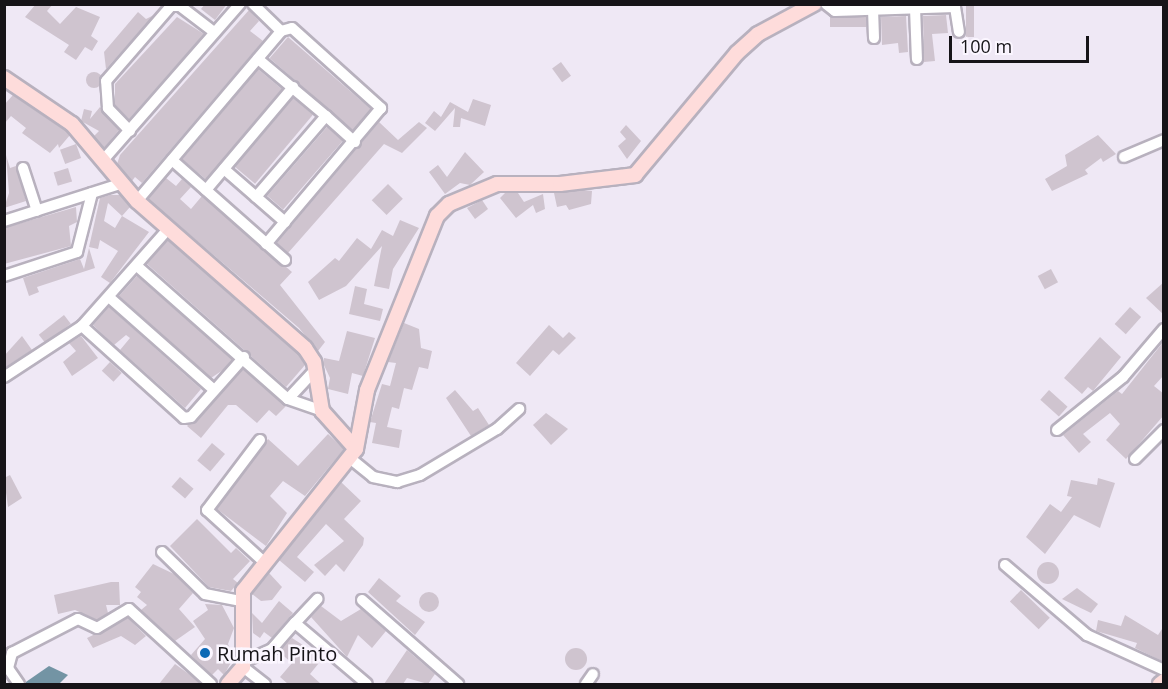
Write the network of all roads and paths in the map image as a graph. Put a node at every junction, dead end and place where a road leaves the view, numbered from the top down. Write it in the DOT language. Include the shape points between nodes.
graph roads {
  1 [pos="240,4"];
  2 [pos="253,4"];
  3 [pos="814,4"];
  4 [pos="826,4"];
  5 [pos="915,8"];
  6 [pos="873,9"];
  7 [pos="281,31"];
  8 [pos="214,32"];
  9 [pos="959,32"];
  10 [pos="874,38"];
  11 [pos="258,58"];
  12 [pos="917,59"];
  13 [pos="4,78"];
  14 [pos="293,87"];
  15 [pos="326,116"];
  16 [pos="130,131"];
  17 [pos="1164,140"];
  18 [pos="355,142"];
  19 [pos="1124,157"];
  20 [pos="105,158"];
  21 [pos="172,160"];
  22 [pos="23,168"];
  23 [pos="224,169"];
  24 [pos="123,183"];
  25 [pos="206,190"];
  26 [pos="92,193"];
  27 [pos="255,196"];
  28 [pos="137,201"];
  29 [pos="37,211"];
  30 [pos="4,221"];
  31 [pos="285,222"];
  32 [pos="168,229"];
  33 [pos="266,244"];
  34 [pos="285,260"];
  35 [pos="137,266"];
  36 [pos="4,276"];
  37 [pos="110,298"];
  38 [pos="82,326"];
  39 [pos="1164,329"];
  40 [pos="244,357"];
  41 [pos="316,369"];
  42 [pos="4,377"];
  43 [pos="214,390"];
  44 [pos="288,399"];
  45 [pos="519,409"];
  46 [pos="322,411"];
  47 [pos="1057,430"];
  48 [pos="1164,430"];
  49 [pos="260,440"];
  50 [pos="353,454"];
  51 [pos="1135,459"];
  52 [pos="162,552"];
  53 [pos="264,562"];
  54 [pos="1005,565"];
  55 [pos="317,599"];
  56 [pos="362,600"];
  57 [pos="241,601"];
  58 [pos="295,623"];
  59 [pos="243,664"];
  60 [pos="1164,670"];
  61 [pos="593,674"];
  62 [pos="1164,681"];
  63 [pos="19,684"];
  64 [pos="211,684"];
  65 [pos="228,684"];
  66 [pos="265,684"];
  67 [pos="367,684"];
  68 [pos="458,684"];
  69 [pos="586,684"];
  70 [pos="1160,684"];
  1 -- 8 [label="street"];
  2 -- 7 [label="street"];
  3 -- 50 [label="street" via="758,34 737,52 635,175 560,184 516,180 449,204 429,228 380,352"];
  4 -- 6 [label="street" via="835,11"];
  5 -- 6 [label="street"];
  5 -- 9 [label="street" via="955,7"];
  5 -- 12 [label="street"];
  6 -- 10 [label="street"];
  7 -- 11 [label="street"];
  7 -- 18 [label="street" via="292,28 380,104 380,112"];
  8 -- 16 [label="street"];
  8 -- 16 [label="street" via="180,6 171,6 106,81 106,103"];
  11 -- 14 [label="street"];
  11 -- 21 [label="street"];
  13 -- 20 [label="street" via="72,124"];
  14 -- 15 [label="street"];
  14 -- 23 [label="street"];
  15 -- 18 [label="street"];
  15 -- 27 [label="street"];
  16 -- 20 [label="street"];
  17 -- 19 [label="street"];
  18 -- 31 [label="street"];
  20 -- 24 [label="street"];
  21 -- 25 [label="street"];
  21 -- 28 [label="street"];
  22 -- 29 [label="street"];
  23 -- 25 [label="street"];
  23 -- 27 [label="street"];
  24 -- 26 [label="street"];
  24 -- 28 [label="street"];
  25 -- 33 [label="street"];
  26 -- 29 [label="street"];
  26 -- 36 [label="street" via="77,252"];
  27 -- 31 [label="street"];
  28 -- 32 [label="street"];
  29 -- 30 [label="street"];
  31 -- 33 [label="street"];
  32 -- 35 [label="street"];
  32 -- 41 [label="street" via="305,348"];
  33 -- 34 [label="street"];
  35 -- 37 [label="street"];
  35 -- 40 [label="street"];
  37 -- 38 [label="street"];
  37 -- 43 [label="street"];
  38 -- 42 [label="street"];
  38 -- 43 [label="street" via="181,417 191,417"];
  39 -- 47 [label="street" via="1123,377"];
  40 -- 43 [label="street"];
  40 -- 44 [label="street"];
  41 -- 44 [label="street"];
  41 -- 46 [label="street"];
  44 -- 46 [label="street"];
  45 -- 50 [label="street" via="497,429 420,475 397,482 373,477"];
  46 -- 50 [label="street"];
  48 -- 51 [label="street"];
  49 -- 53 [label="street" via="207,510"];
  50 -- 53 [label="street"];
  52 -- 57 [label="street" via="205,594"];
  53 -- 57 [label="street"];
  54 -- 60 [label="street" via="1087,635"];
  55 -- 58 [label="street"];
  56 -- 68 [label="street"];
  57 -- 59 [label="street"];
  58 -- 59 [label="street" via="272,649"];
  58 -- 67 [label="street"];
  59 -- 65 [label="street"];
  59 -- 66 [label="street"];
  61 -- 69 [label="street"];
  62 -- 70 [label="street"];
  63 -- 64 [label="street" via="8,668 12,653 78,620 97,628 129,609"];
}
